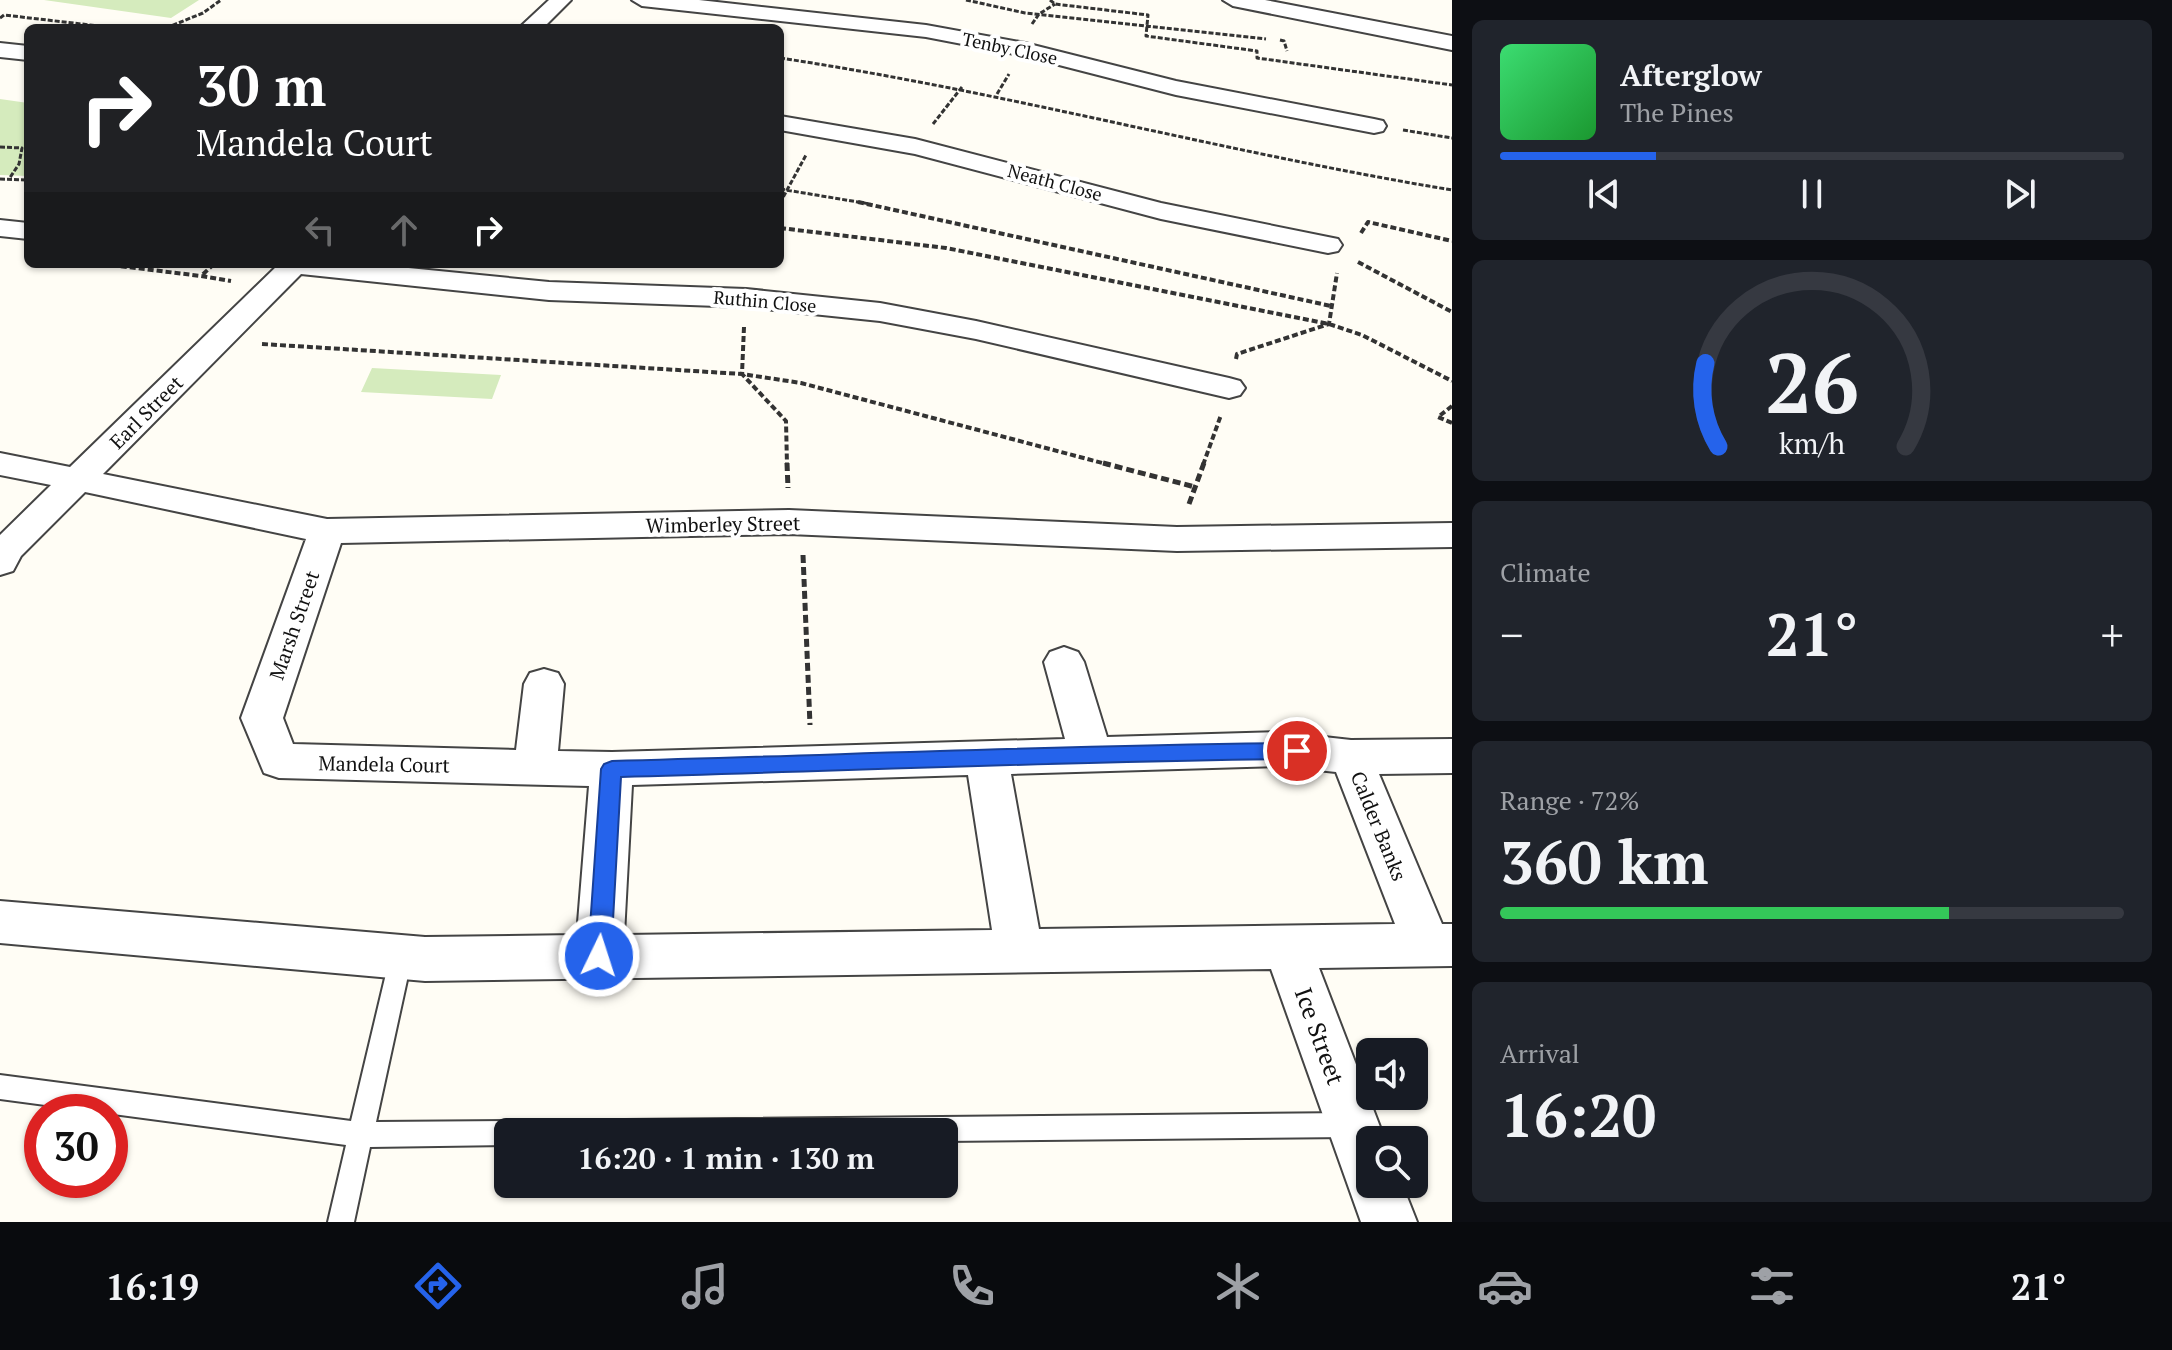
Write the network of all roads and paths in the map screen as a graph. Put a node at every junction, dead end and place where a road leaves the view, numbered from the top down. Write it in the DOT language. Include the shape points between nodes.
graph roads {
  1 [pos="221,0"];
  2 [pos="561,0"];
  3 [pos="642,0"];
  4 [pos="966,0"];
  5 [pos="1050,0"];
  6 [pos="1233,0"];
  7 [pos="0,18"];
  8 [pos="82,24"];
  9 [pos="176,24"];
  10 [pos="534,24"];
  11 [pos="1147,26"];
  12 [pos="1452,43"];
  13 [pos="0,50"];
  14 [pos="1287,51"];
  15 [pos="24,53"];
  16 [pos="784,59"];
  17 [pos="1452,85"];
  18 [pos="962,87"];
  19 [pos="784,124"];
  20 [pos="1374,126"];
  21 [pos="820,129"];
  22 [pos="1452,138"];
  23 [pos="0,147"];
  24 [pos="24,148"];
  25 [pos="914,148"];
  26 [pos="24,151"];
  27 [pos="0,179"];
  28 [pos="9,179"];
  29 [pos="24,180"];
  30 [pos="784,188"];
  31 [pos="784,190"];
  32 [pos="1452,190"];
  33 [pos="0,228"];
  34 [pos="784,228"];
  35 [pos="24,231"];
  36 [pos="1452,241"];
  37 [pos="1328,245"];
  38 [pos="136,268"];
  39 [pos="291,268"];
  40 [pos="333,268"];
  41 [pos="201,276"];
  42 [pos="746,298"];
  43 [pos="1331,306"];
  44 [pos="1452,312"];
  45 [pos="217,341"];
  46 [pos="742,374"];
  47 [pos="1452,381"];
  48 [pos="1229,388"];
  49 [pos="1452,406"];
  50 [pos="1452,423"];
  51 [pos="0,464"];
  52 [pos="78,479"];
  53 [pos="1195,487"];
  54 [pos="795,522"];
  55 [pos="327,531"];
  56 [pos="1452,535"];
  57 [pos="0,562"];
  58 [pos="1064,662"];
  59 [pos="544,684"];
  60 [pos="262,718"];
  61 [pos="1090,752"];
  62 [pos="1452,756"];
  63 [pos="1351,757"];
  64 [pos="987,759"];
  65 [pos="812,764"];
  66 [pos="535,768"];
  67 [pos="612,769"];
  68 [pos="0,922"];
  69 [pos="1439,945"];
  70 [pos="1287,946"];
  71 [pos="1019,949"];
  72 [pos="599,956"];
  73 [pos="401,957"];
  74 [pos="0,1087"];
  75 [pos="1353,1125"];
  76 [pos="958,1129"];
  77 [pos="494,1133"];
  78 [pos="1356,1133"];
  79 [pos="361,1135"];
  80 [pos="1380,1198"];
  81 [pos="341,1222"];
  82 [pos="1389,1222"];
  1 -- 9 [label="path"];
  2 -- 10 [label="street"];
  3 -- 20 [label="street, Tenby Close" via="926,31"];
  4 -- 11 [label="path" via="1025,13"];
  5 -- 11 [label="path" via="1148,15"];
  6 -- 12 [label="street"];
  7 -- 8 [label="path"];
  11 -- 14 [label="path" via="1284,41"];
  11 -- 17 [label="path" via="1146,36 1257,51 1257,58"];
  13 -- 15 [label="street"];
  16 -- 18 [label="path"];
  18 -- 25 [label="path"];
  18 -- 32 [label="path"];
  19 -- 21 [label="street, Neath Close"];
  20 -- 22 [label="path"];
  21 -- 25 [label="street, Neath Close"];
  21 -- 30 [label="path"];
  23 -- 24 [label="path"];
  25 -- 37 [label="street, Neath Close" via="1140,206 1288,224"];
  26 -- 28 [label="path"];
  27 -- 28 [label="path"];
  28 -- 29 [label="path"];
  31 -- 43 [label="path" via="902,210"];
  33 -- 35 [label="street"];
  34 -- 47 [label="path" via="946,248 1329,324"];
  36 -- 37 [label="path" via="1368,222 1355,242"];
  37 -- 44 [label="path" via="1339,256"];
  38 -- 41 [label="path"];
  39 -- 45 [label="street, Earl Street"];
  40 -- 42 [label="street, Ruthin Close" via="549,291"];
  42 -- 46 [label="path"];
  42 -- 48 [label="street, Ruthin Close" via="880,312"];
  45 -- 46 [label="path"];
  45 -- 52 [label="street, Earl Street"];
  46 -- 53 [label="path" via="801,383"];
  46 -- 54 [label="path" via="786,421"];
  49 -- 50 [label="path" via="1438,417"];
  51 -- 52 [label="street, Wimberley Street"];
  52 -- 55 [label="street, Wimberley Street"];
  52 -- 57 [label="street, Earl Street"];
  54 -- 55 [label="street, Wimberley Street"];
  54 -- 56 [label="street, Wimberley Street" via="1177,539"];
  54 -- 65 [label="path"];
  55 -- 60 [label="street, Marsh Street"];
  58 -- 61 [label="street"];
  59 -- 66 [label="street"];
  60 -- 66 [label="street, Mandela Court" via="279,761"];
  61 -- 63 [label="street, Mandela Court" via="1279,749"];
  61 -- 64 [label="street, Mandela Court"];
  62 -- 63 [label="street, Calder Banks"];
  63 -- 69 [label="street, Calder Banks"];
  64 -- 65 [label="street, Mandela Court"];
  64 -- 71 [label="street"];
  65 -- 67 [label="street, Mandela Court"];
  66 -- 67 [label="street, Mandela Court"];
  67 -- 72 [label="street"];
  68 -- 73 [label="street"];
  69 -- 70 [label="street"];
  70 -- 71 [label="street"];
  70 -- 75 [label="street, Ice Street"];
  71 -- 72 [label="street"];
  72 -- 73 [label="street"];
  73 -- 79 [label="lane"];
  74 -- 79 [label="lane"];
  75 -- 76 [label="lane"];
  75 -- 78 [label="street, Ice Street"];
  77 -- 79 [label="lane"];
  79 -- 81 [label="lane"];
  80 -- 82 [label="street"];
}
